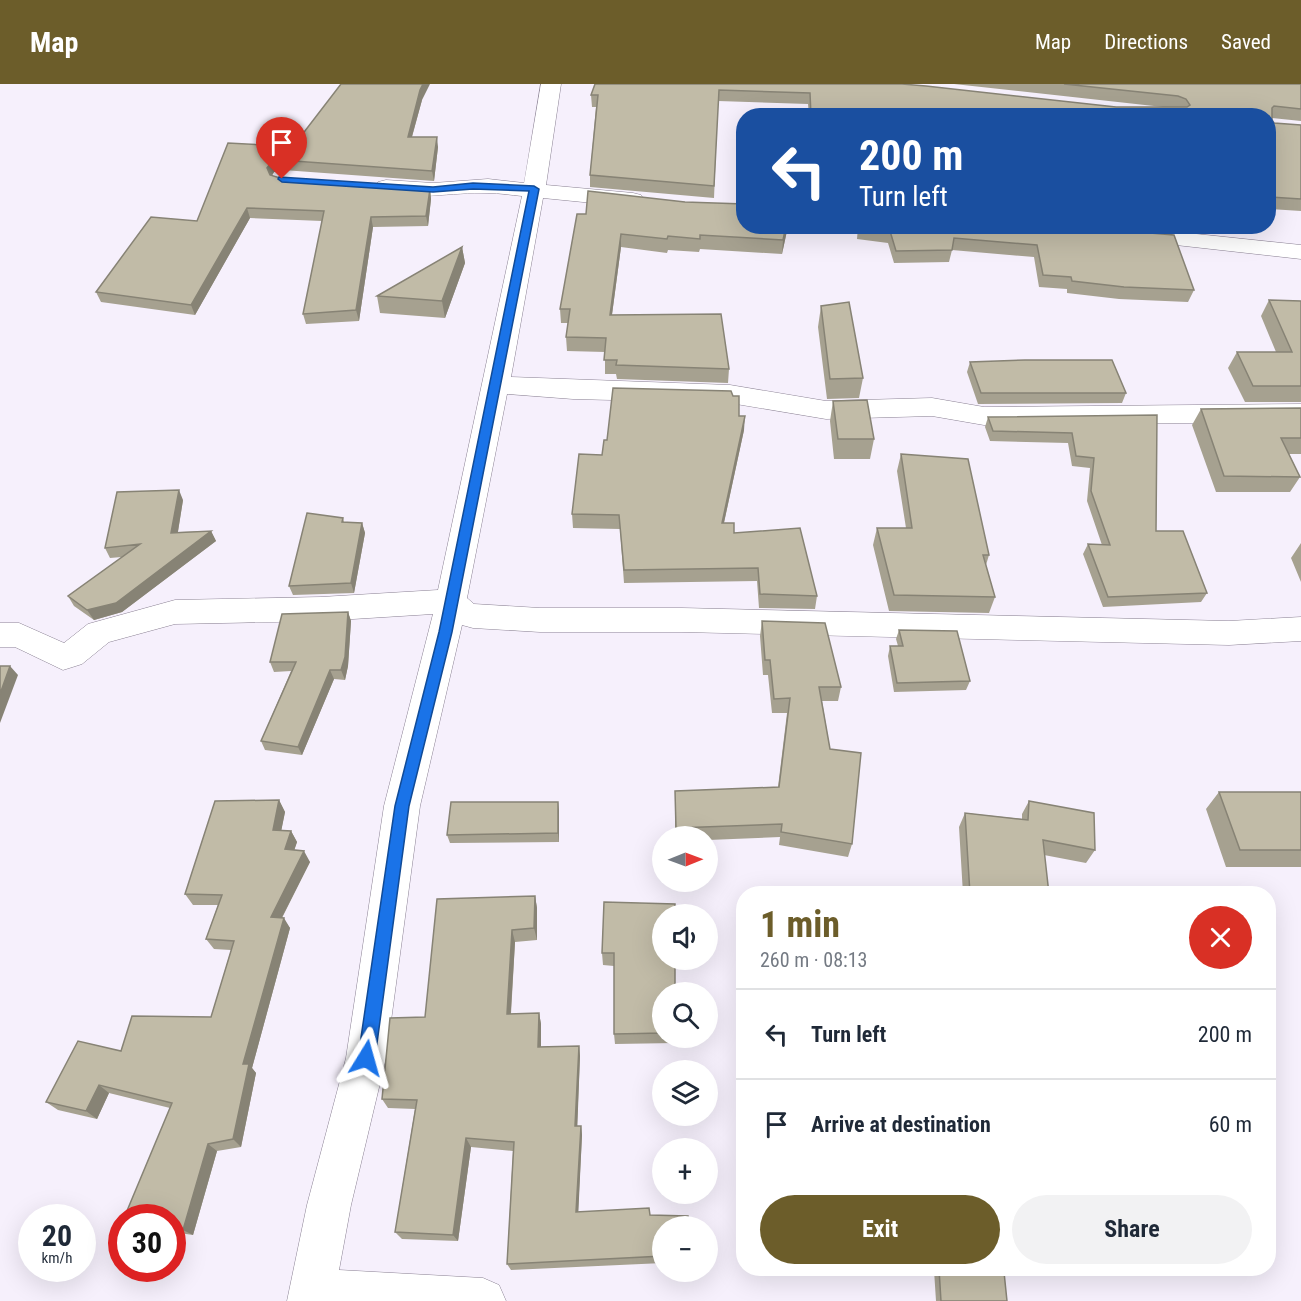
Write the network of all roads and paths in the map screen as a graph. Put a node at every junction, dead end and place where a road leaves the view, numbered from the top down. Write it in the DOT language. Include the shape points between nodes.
graph roads {
  1 [pos="551,84"];
  2 [pos="360,185"];
  3 [pos="534,189"];
  4 [pos="650,202"];
  5 [pos="1127,234"];
  6 [pos="1301,252"];
  7 [pos="496,385"];
  8 [pos="1301,413"];
  9 [pos="451,602"];
  10 [pos="1301,629"];
  11 [pos="0,635"];
  12 [pos="311,1297"];
  13 [pos="483,1301"];
  1 -- 3 [label="street"];
  2 -- 3 [label="street" via="433,190 480,186"];
  3 -- 4 [label="street"];
  3 -- 7 [label="street"];
  5 -- 6 [label="street"];
  7 -- 8 [label="street" via="730,394 826,410 933,407 984,416"];
  7 -- 9 [label="street"];
  9 -- 10 [label="street" via="473,616 540,620 1229,633"];
  9 -- 11 [label="street" via="175,612 99,633 63,657 19,635"];
  9 -- 12 [label="street" via="402,806 366,1058 329,1205"];
  12 -- 13 [label="street"];
}
